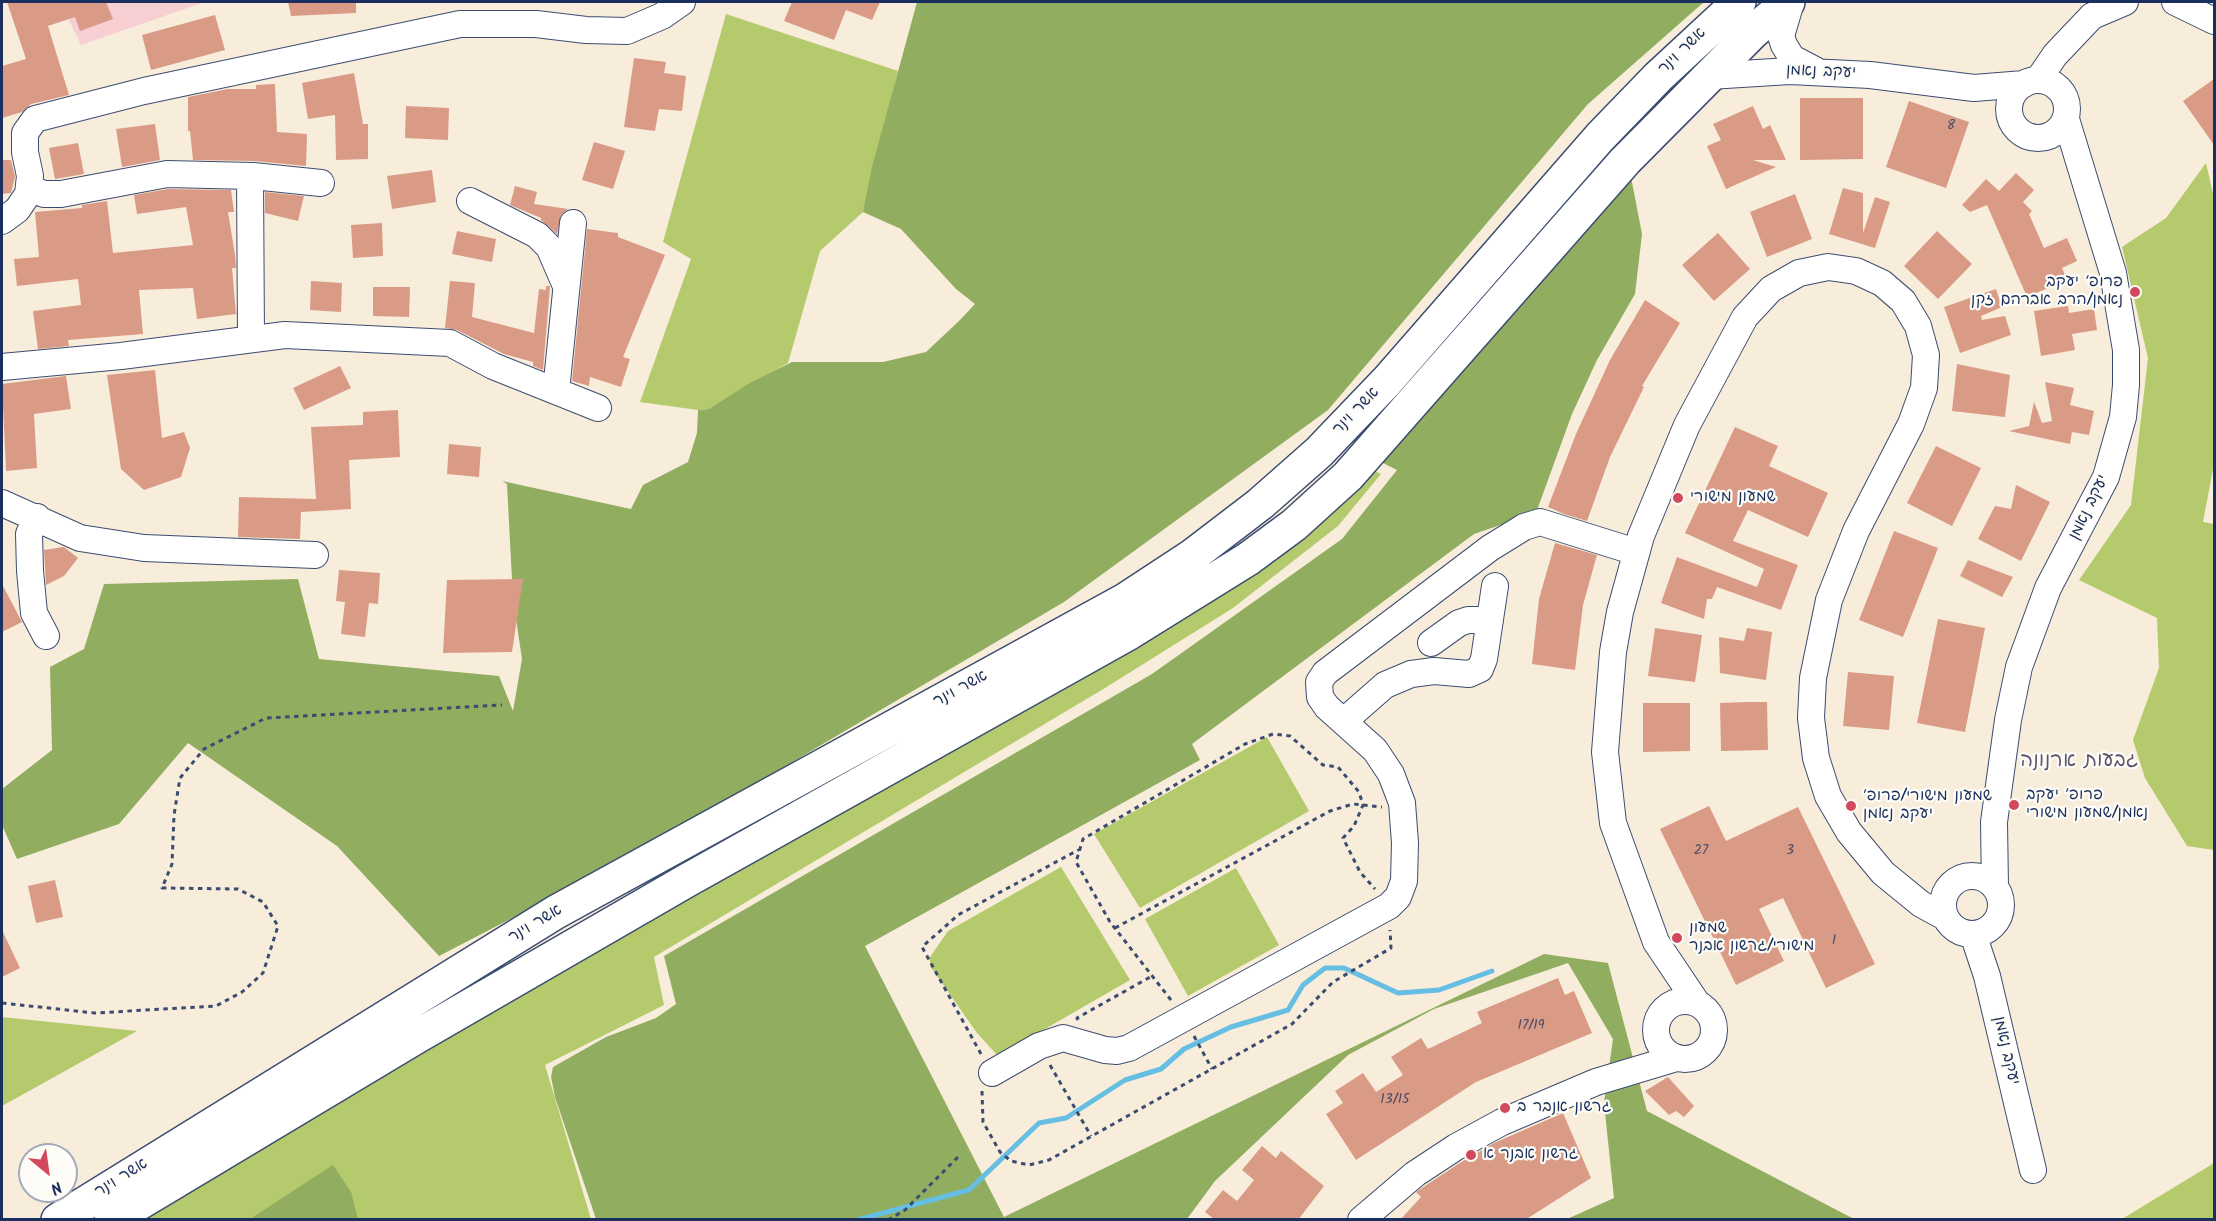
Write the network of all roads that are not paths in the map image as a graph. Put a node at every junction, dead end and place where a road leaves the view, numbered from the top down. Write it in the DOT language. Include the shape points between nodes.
graph roads {
  1 [pos="682,2"];
  2 [pos="1739,2"];
  3 [pos="1789,2"];
  4 [pos="2125,2"];
  5 [pos="2175,2"];
  6 [pos="2214,21"];
  7 [pos="2075,32"];
  8 [pos="1821,71"];
  9 [pos="1709,76"];
  10 [pos="2031,82"];
  11 [pos="1933,84"];
  12 [pos="2062,93"];
  13 [pos="2066,119"];
  14 [pos="2013,122"];
  15 [pos="2040,138"];
  16 [pos="250,176"];
  17 [pos="321,183"];
  18 [pos="2087,187"];
  19 [pos="29,188"];
  20 [pos="470,201"];
  21 [pos="2,221"];
  22 [pos="573,223"];
  23 [pos="567,288"];
  24 [pos="251,339"];
  25 [pos="2,367"];
  26 [pos="556,391"];
  27 [pos="598,408"];
  28 [pos="2,503"];
  29 [pos="37,517"];
  30 [pos="1636,552"];
  31 [pos="315,555"];
  32 [pos="1495,585"];
  33 [pos="1490,620"];
  34 [pos="46,636"];
  35 [pos="1431,643"];
  36 [pos="1344,721"];
  37 [pos="1994,822"];
  38 [pos="1891,879"];
  39 [pos="1953,884"];
  40 [pos="1995,887"];
  41 [pos="1946,917"];
  42 [pos="1973,934"];
  43 [pos="1656,942"];
  44 [pos="1697,1003"];
  45 [pos="1659,1018"];
  46 [pos="1677,1058"];
  47 [pos="1596,1082"];
  48 [pos="986,1083"];
  49 [pos="2033,1170"];
  50 [pos="100,1209"];
  51 [pos="51,1220"];
  52 [pos="58,1220"];
  53 [pos="1361,1220"];
  1 -- 19 [label="street" via="662,16 627,31 536,24 460,24 35,118 25,133"];
  2 -- 50 [label="main road, אשר וינר" via="1600,137 1387,381 1319,452 1192,556 1125,600 556,912"];
  3 -- 8 [label="street" via="1781,36 1784,45 1792,58"];
  3 -- 9 [label="main road, אשר וינר"];
  4 -- 7 [label="street" via="2092,16"];
  5 -- 6 [label="street"];
  7 -- 10 [label="street"];
  7 -- 12 [label="street" via="2064,58"];
  8 -- 9 [label="street, יעקב נאמן"];
  8 -- 11 [label="street, יעקב נאמן"];
  9 -- 50 [label="main road, אשר וינר" via="1555,237 1348,476 1294,525 1248,559 1129,633 416,1037"];
  10 -- 11 [label="street, יעקב נאמן" via="1974,88"];
  10 -- 12 [label="street" via="2048,82"];
  10 -- 14 [label="street" via="2012,97"];
  11 -- 14 [label="street, יעקב נאמן" via="1970,97"];
  12 -- 13 [label="street" via="2068,110"];
  13 -- 15 [label="street" via="2056,133"];
  13 -- 18 [label="street, יעקב נאמן"];
  14 -- 15 [label="street" via="2023,134"];
  15 -- 18 [label="street, יעקב נאמן" via="2059,150"];
  16 -- 17 [label="street"];
  16 -- 19 [label="street" via="167,174 61,194 44,194"];
  16 -- 24 [label="street"];
  18 -- 37 [label="street, יעקב נאמן" via="2122,313 2126,362 2123,417 2106,477 2048,588 2026,642 2011,701"];
  19 -- 21 [label="street" via="17,210"];
  20 -- 23 [label="street" via="537,235 549,247"];
  22 -- 23 [label="street"];
  23 -- 26 [label="street"];
  24 -- 25 [label="street"];
  24 -- 26 [label="street" via="285,335 450,343 493,366"];
  26 -- 27 [label="street"];
  28 -- 29 [label="street"];
  29 -- 31 [label="street" via="80,538 144,548"];
  29 -- 34 [label="street" via="29,534 30,571 34,613"];
  30 -- 36 [label="street" via="1540,522 1524,527 1490,548 1325,673 1319,682 1320,697"];
  30 -- 38 [label="street" via="1670,461 1705,388 1745,317 1771,289 1799,273 1828,267 1865,275 1903,301 1918,326 1926,355 1924,388 1911,424 1856,531 1829,600 1813,678 1811,718 1816,758 1828,796 1849,832"];
  30 -- 43 [label="street" via="1613,652 1605,771 1617,838"];
  32 -- 33 [label="street"];
  33 -- 35 [label="street" via="1459,623"];
  33 -- 36 [label="street" via="1485,659 1479,669 1468,674 1411,674 1385,685"];
  36 -- 48 [label="street" via="1375,750 1391,774 1402,809 1404,881 1398,897 1389,906 1130,1048 1117,1051 1062,1038 1039,1046"];
  37 -- 39 [label="street, יעקב נאמן" via="1974,863"];
  37 -- 40 [label="street, יעקב נאמן"];
  38 -- 39 [label="street" via="1922,888"];
  38 -- 41 [label="street" via="1921,904"];
  39 -- 40 [label="street" via="1965,876 1982,877"];
  39 -- 41 [label="street" via="1943,902"];
  40 -- 42 [label="street" via="2001,904 1996,921"];
  41 -- 42 [label="street" via="1957,930"];
  42 -- 49 [label="street, יעקב נאמן" via="1987,976"];
  43 -- 44 [label="street"];
  43 -- 45 [label="street" via="1663,981"];
  44 -- 45 [label="street" via="1679,1001"];
  44 -- 46 [label="street" via="1712,1020 1711,1042 1703,1053"];
  45 -- 46 [label="street" via="1659,1044"];
  45 -- 47 [label="street" via="1630,1058"];
  46 -- 47 [label="street"];
  47 -- 53 [label="street" via="1456,1147 1407,1179"];
  50 -- 51 [label="main road"];
  50 -- 52 [label="main road, אשר וינר"];
}
